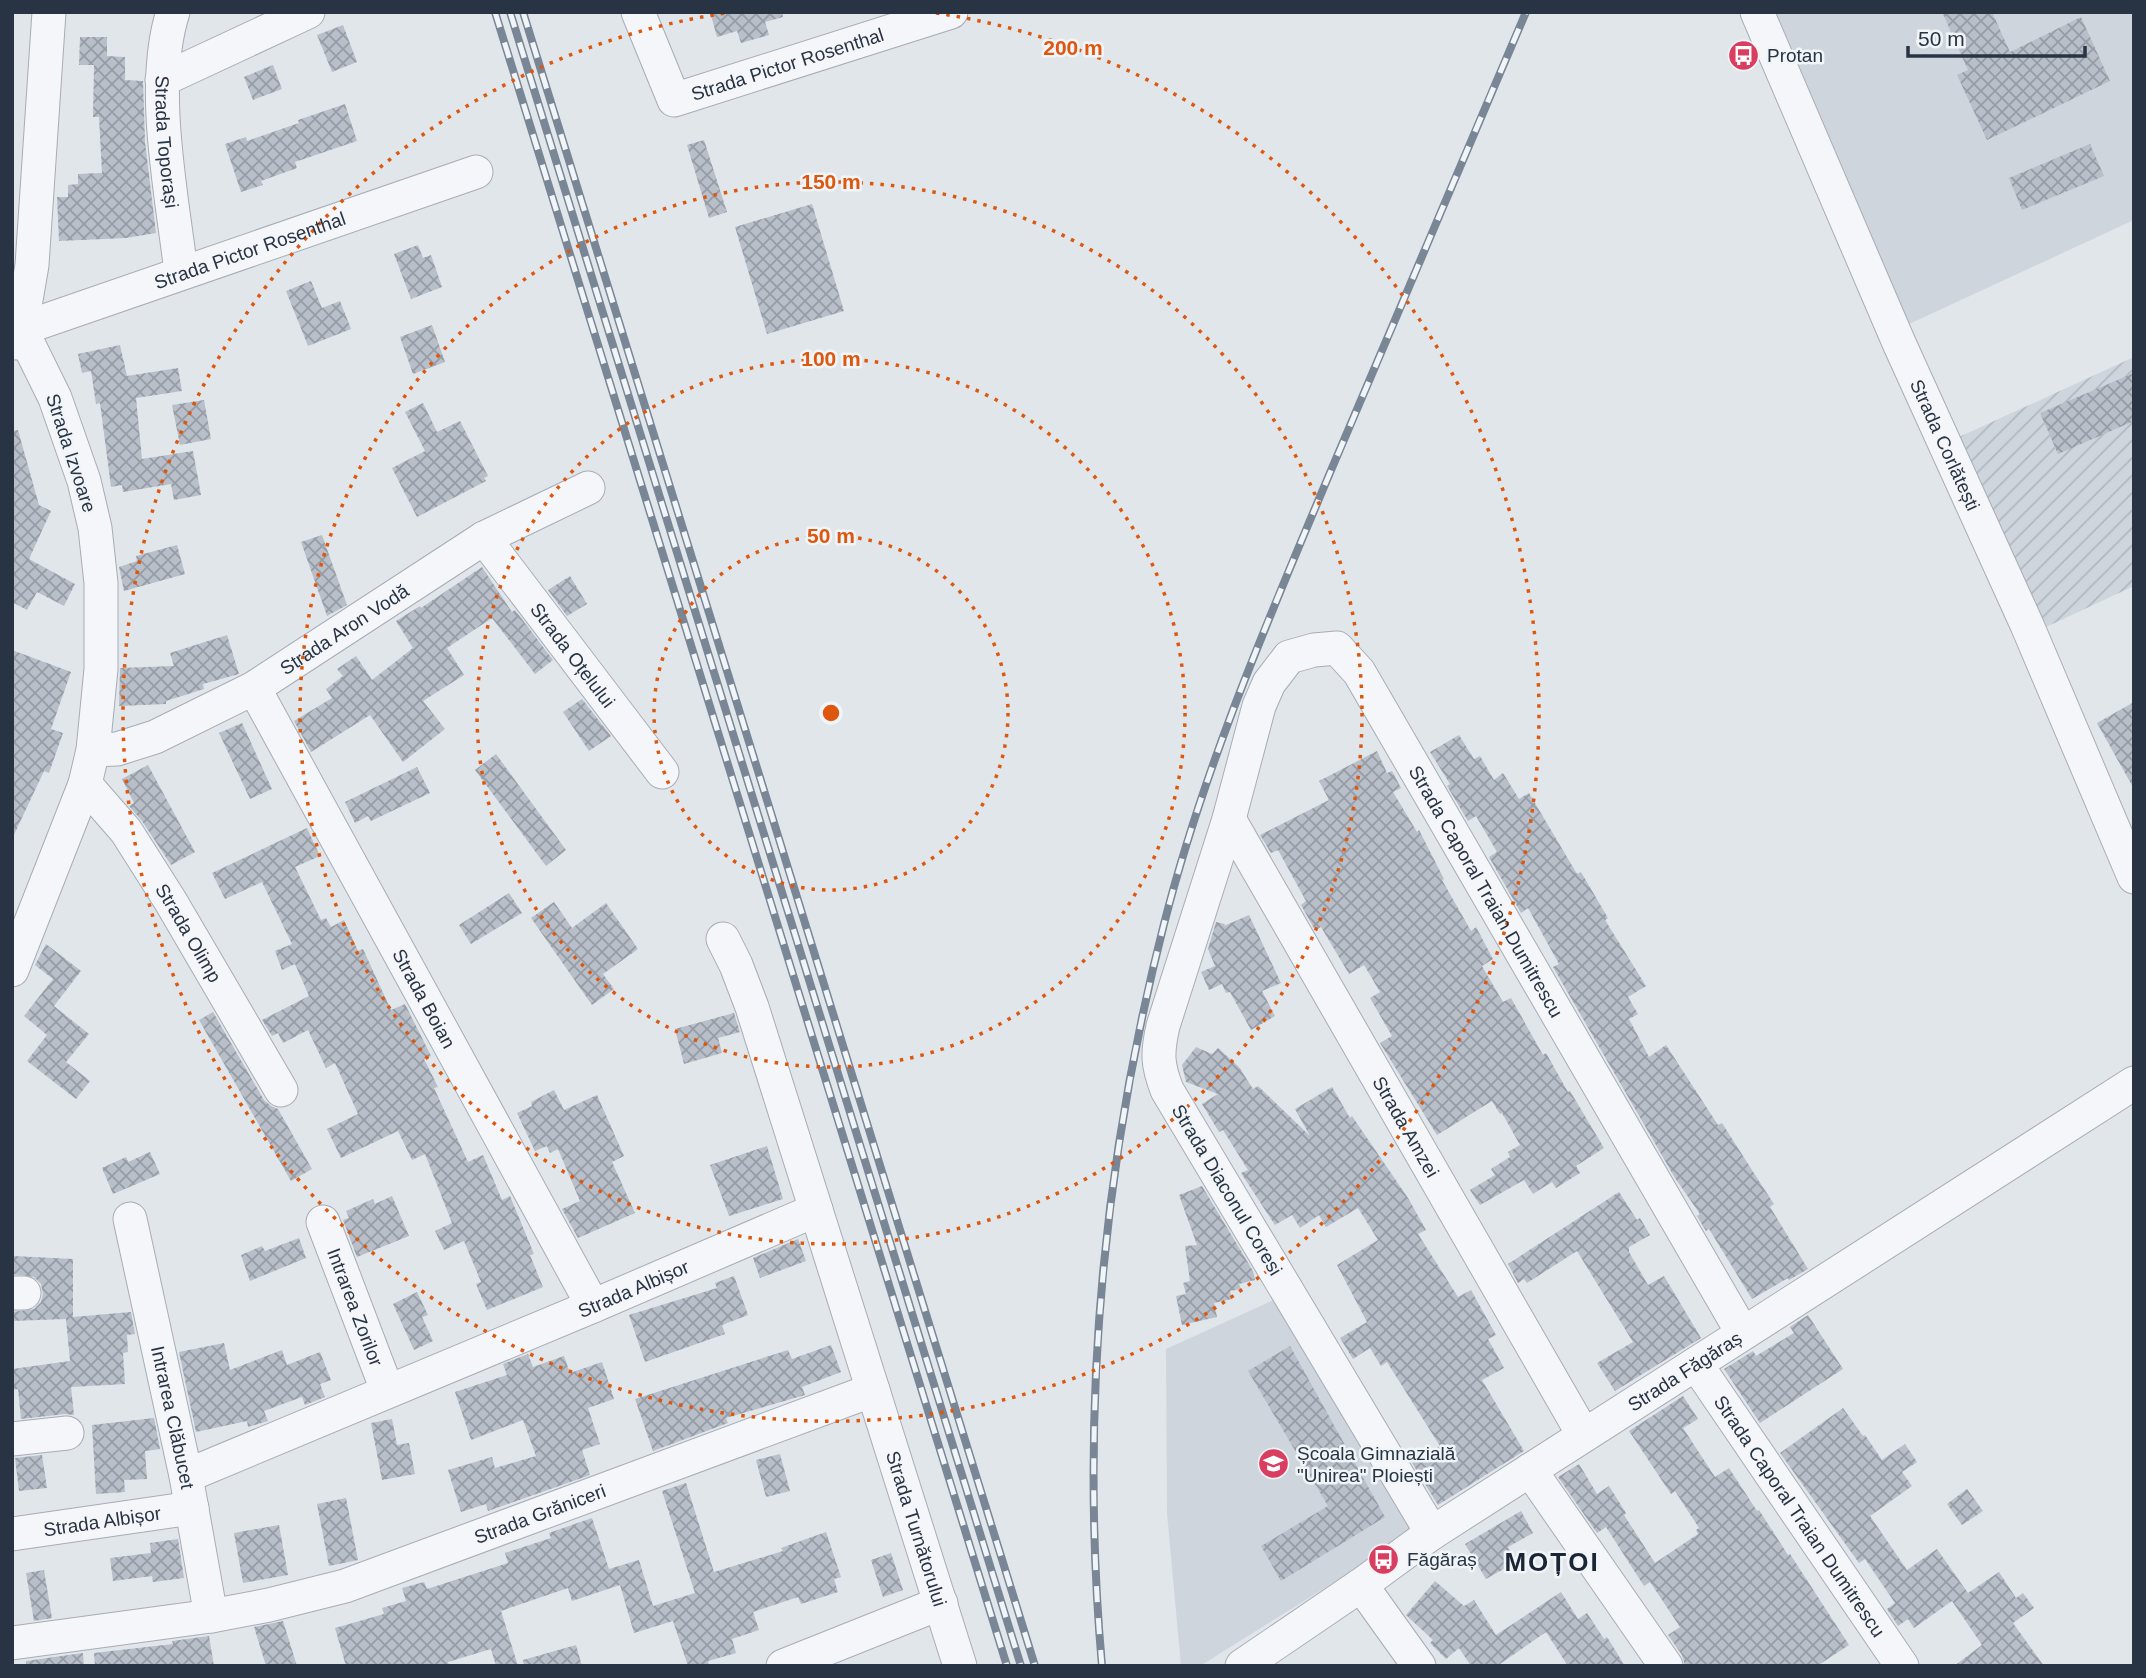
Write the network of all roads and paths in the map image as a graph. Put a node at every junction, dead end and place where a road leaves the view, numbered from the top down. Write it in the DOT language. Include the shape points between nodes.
graph roads {
  1 [pos="49,12"];
  2 [pos="173,12"];
  3 [pos="308,12"];
  4 [pos="639,12"];
  5 [pos="951,12"];
  6 [pos="1757,12"];
  7 [pos="162,80"];
  8 [pos="476,172"];
  9 [pos="23,227"];
  10 [pos="181,272"];
  11 [pos="15,341"];
  12 [pos="588,488"];
  13 [pos="484,538"];
  14 [pos="254,688"];
  15 [pos="93,750"];
  16 [pos="662,772"];
  17 [pos="85,784"];
  18 [pos="1229,819"];
  19 [pos="2134,877"];
  20 [pos="723,939"];
  21 [pos="12,970"];
  22 [pos="2134,1083"];
  23 [pos="281,1090"];
  24 [pos="816,1210"];
  25 [pos="130,1219"];
  26 [pos="323,1222"];
  27 [pos="593,1306"];
  28 [pos="1742,1332"];
  29 [pos="1696,1364"];
  30 [pos="387,1390"];
  31 [pos="873,1390"];
  32 [pos="67,1433"];
  33 [pos="1583,1434"];
  34 [pos="12,1439"];
  35 [pos="1530,1470"];
  36 [pos="186,1476"];
  37 [pos="192,1508"];
  38 [pos="1432,1533"];
  39 [pos="12,1534"];
  40 [pos="1361,1585"];
  41 [pos="941,1604"];
  42 [pos="211,1616"];
  43 [pos="12,1643"];
  44 [pos="783,1666"];
  45 [pos="960,1666"];
  46 [pos="1242,1666"];
  47 [pos="1419,1666"];
  48 [pos="1666,1666"];
  49 [pos="1902,1666"];
  1 -- 9 [label="street"];
  2 -- 7 [label="street, Strada Toporași"];
  3 -- 7 [label="street"];
  4 -- 5 [label="street, Strada Pictor Rosenthal" via="674,100"];
  6 -- 19 [label="street, Strada Corlătești"];
  7 -- 10 [label="street, Strada Toporași"];
  8 -- 10 [label="street, Strada Pictor Rosenthal"];
  9 -- 11 [label="street" via="32,265"];
  10 -- 11 [label="street, Strada Pictor Rosenthal"];
  11 -- 15 [label="street, Strada Izvoare" via="55,398 95,528 101,583 101,669"];
  12 -- 13 [label="street, Strada Aron Vodă"];
  13 -- 14 [label="street, Strada Aron Vodă"];
  13 -- 16 [label="street, Strada Oțelului"];
  14 -- 15 [label="street, Strada Aron Vodă" via="155,737 117,749"];
  14 -- 27 [label="street, Strada Boian"];
  15 -- 17 [label="street, Strada Izvoare"];
  17 -- 21 [label="street, Strada Izvoare"];
  17 -- 23 [label="street, Strada Olimp" via="127,831"];
  18 -- 28 [label="street, Strada Caporal Traian Dumitrescu" via="1269,683 1289,657 1337,648 1359,672"];
  18 -- 33 [label="street, Strada Amzei"];
  18 -- 38 [label="street, Strada Diaconul Coresi" via="1163,1026 1157,1053 1160,1073"];
  20 -- 24 [label="street" via="752,1007"];
  22 -- 28 [label="street, Strada Făgăraș"];
  24 -- 27 [label="street, Strada Albișor"];
  24 -- 31 [label="street"];
  25 -- 36 [label="street, Intrarea Clăbucet"];
  26 -- 30 [label="street, Intrarea Zorilor"];
  27 -- 30 [label="street, Strada Albișor"];
  28 -- 29 [label="street, Strada Făgăraș"];
  29 -- 33 [label="street, Strada Făgăraș"];
  29 -- 49 [label="street, Strada Caporal Traian Dumitrescu"];
  30 -- 36 [label="street, Strada Albișor"];
  31 -- 41 [label="street, Strada Turnătorului"];
  31 -- 42 [label="street, Strada Grăniceri" via="345,1586"];
  32 -- 34 [label="street"];
  33 -- 35 [label="street, Strada Făgăraș"];
  35 -- 38 [label="street, Strada Făgăraș"];
  35 -- 48 [label="street"];
  36 -- 37 [label="street, Intrarea Clăbucet"];
  37 -- 39 [label="street, Strada Albișor"];
  37 -- 42 [label="street, Intrarea Clăbucet"];
  38 -- 40 [label="street, Strada Făgăraș"];
  40 -- 46 [label="street, Strada Făgăraș"];
  40 -- 47 [label="street"];
  41 -- 44 [label="street"];
  41 -- 45 [label="street, Strada Turnătorului"];
  42 -- 43 [label="street, Strada Grăniceri"];
}
